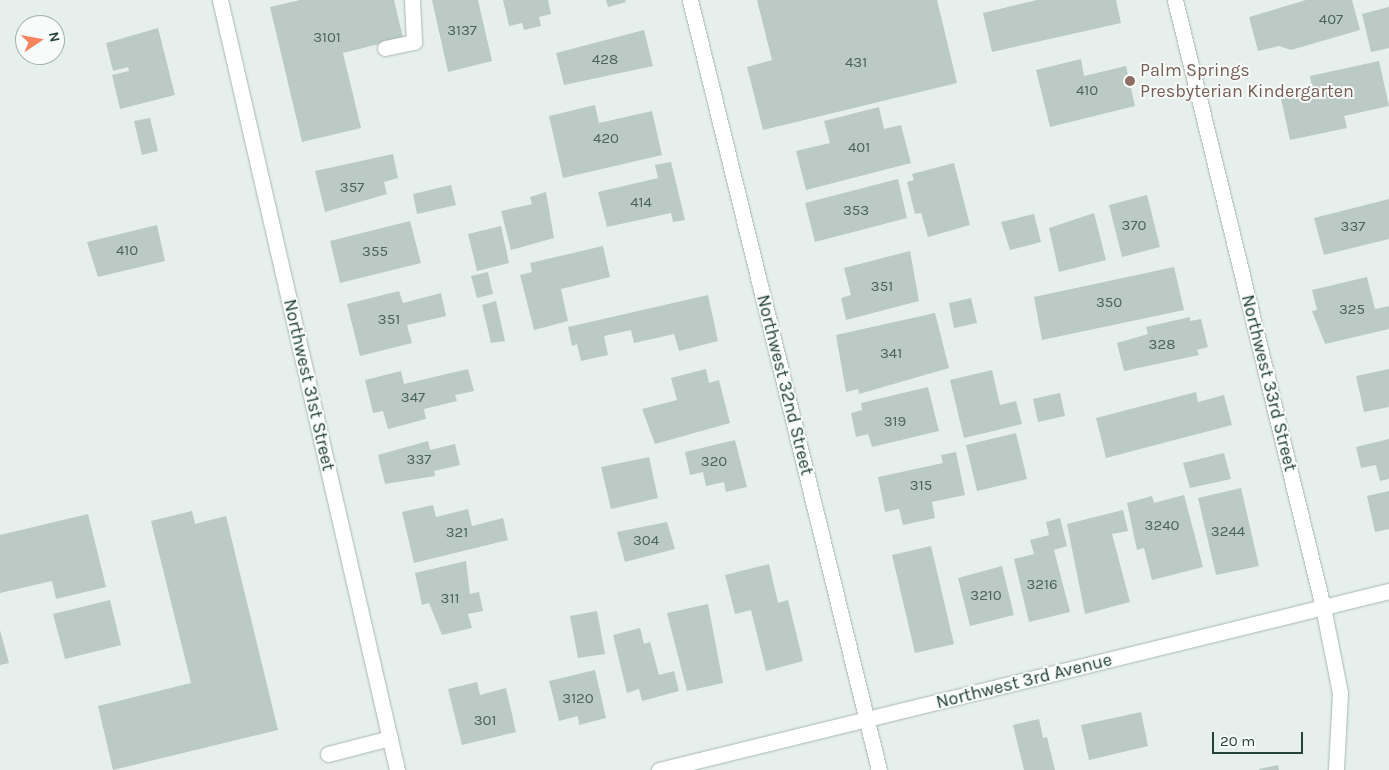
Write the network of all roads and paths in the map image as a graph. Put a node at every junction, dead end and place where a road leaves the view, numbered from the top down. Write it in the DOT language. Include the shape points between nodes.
graph roads {
  1 [pos="220,0"];
  2 [pos="412,0"];
  3 [pos="690,0"];
  4 [pos="1175,0"];
  5 [pos="385,48"];
  6 [pos="1389,591"];
  7 [pos="1323,607"];
  8 [pos="867,719"];
  9 [pos="390,738"];
  10 [pos="328,754"];
  11 [pos="397,770"];
  12 [pos="659,770"];
  13 [pos="879,770"];
  14 [pos="1336,770"];
  1 -- 9 [label="street, Northwest 31st Street"];
  2 -- 5 [label="street" via="414,42"];
  3 -- 8 [label="street, Northwest 32nd Street"];
  4 -- 7 [label="street, Northwest 33rd Street"];
  6 -- 7 [label="street, Northwest 3rd Avenue"];
  7 -- 8 [label="street, Northwest 3rd Avenue"];
  7 -- 14 [label="street, Northwest 33rd Street" via="1340,693"];
  8 -- 12 [label="street, Northwest 3rd Avenue"];
  8 -- 13 [label="street, Northwest 32nd Street"];
  9 -- 10 [label="street"];
  9 -- 11 [label="street, Northwest 31st Street"];
}
